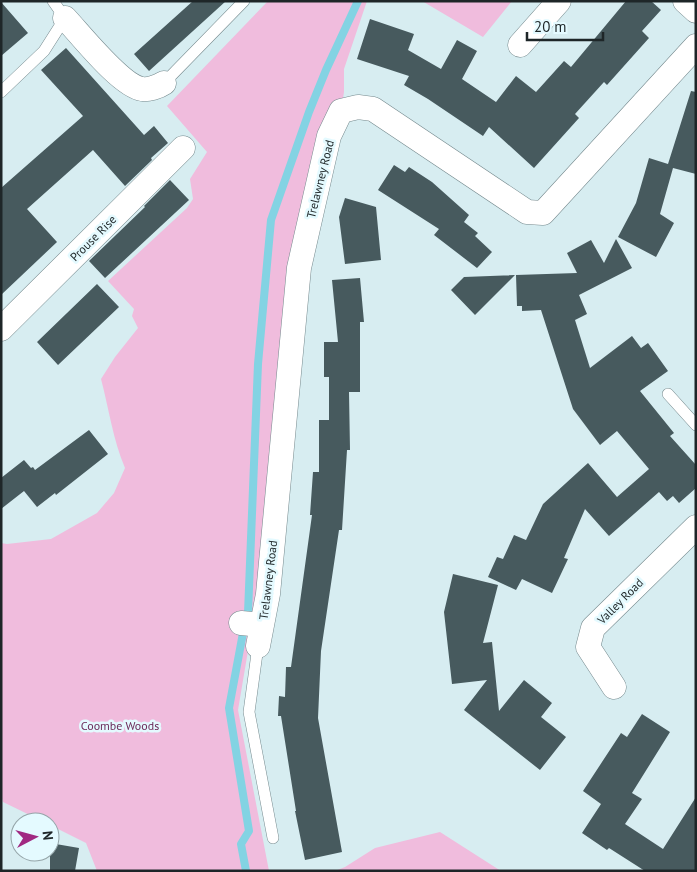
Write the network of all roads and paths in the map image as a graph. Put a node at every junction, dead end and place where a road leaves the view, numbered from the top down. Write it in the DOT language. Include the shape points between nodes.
graph roads {
  1 [pos="244,1"];
  2 [pos="559,1"];
  3 [pos="685,1"];
  4 [pos="59,10"];
  5 [pos="696,11"];
  6 [pos="520,45"];
  7 [pos="696,46"];
  8 [pos="164,83"];
  9 [pos="1,92"];
  10 [pos="184,148"];
  11 [pos="1,329"];
  12 [pos="668,394"];
  13 [pos="696,425"];
  14 [pos="696,527"];
  15 [pos="254,631"];
  16 [pos="614,687"];
  17 [pos="273,838"];
  1 -- 8 [label="lane"];
  2 -- 6 [label="street"];
  3 -- 5 [label="street"];
  4 -- 8 [label="street" via="125,82 142,89"];
  4 -- 9 [label="lane" via="44,50"];
  7 -- 15 [label="street, Trelawney Road" via="543,213 527,212 373,109 358,107 341,111 330,136 298,268 268,594"];
  10 -- 11 [label="street, Prouse Rise"];
  12 -- 13 [label="lane"];
  14 -- 16 [label="street, Valley Road" via="593,628 588,647"];
  15 -- 17 [label="lane" via="249,712"];
}
